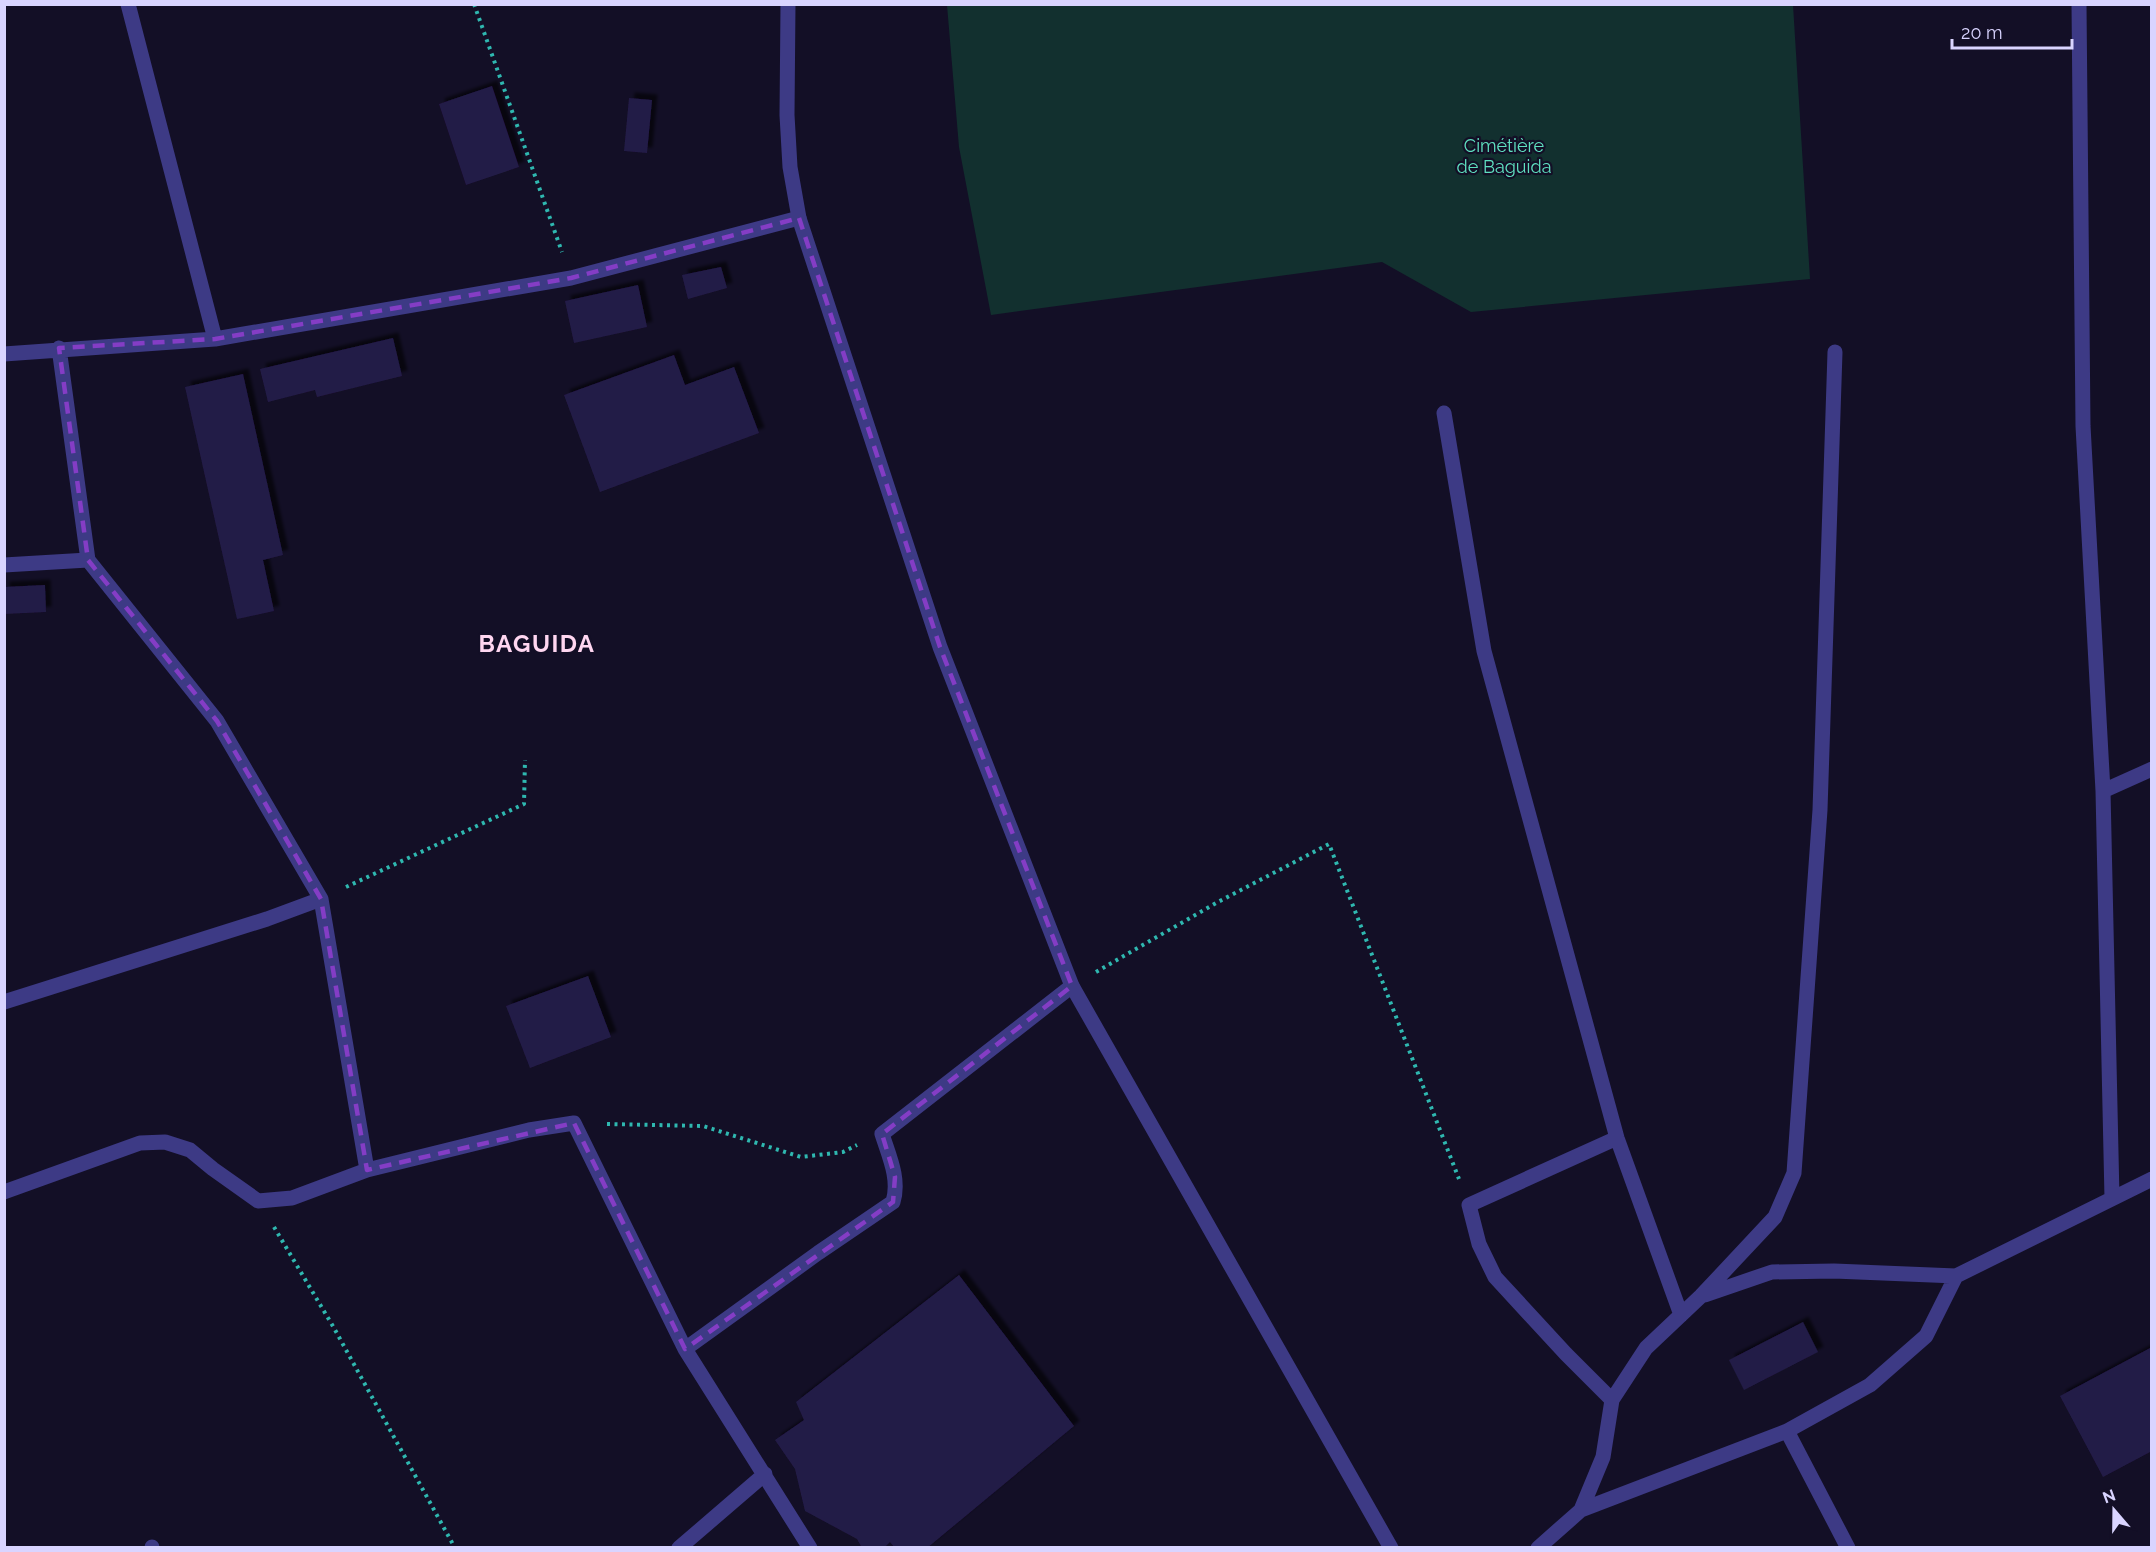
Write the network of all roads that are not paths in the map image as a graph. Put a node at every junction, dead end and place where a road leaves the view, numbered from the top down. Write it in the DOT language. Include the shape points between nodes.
graph roads {
  1 [pos="128,4"];
  2 [pos="788,4"];
  3 [pos="2079,4"];
  4 [pos="799,218"];
  5 [pos="215,339"];
  6 [pos="58,348"];
  7 [pos="1835,352"];
  8 [pos="4,354"];
  9 [pos="1444,413"];
  10 [pos="88,560"];
  11 [pos="4,565"];
  12 [pos="2151,769"];
  13 [pos="2103,791"];
  14 [pos="321,899"];
  15 [pos="1072,986"];
  16 [pos="4,1002"];
  17 [pos="1617,1138"];
  18 [pos="368,1170"];
  19 [pos="2151,1179"];
  20 [pos="4,1192"];
  21 [pos="2112,1198"];
  22 [pos="1956,1276"];
  23 [pos="1701,1296"];
  24 [pos="1681,1315"];
  25 [pos="685,1349"];
  26 [pos="1612,1400"];
  27 [pos="1787,1431"];
  28 [pos="765,1474"];
  29 [pos="1581,1510"];
  30 [pos="679,1548"];
  31 [pos="810,1548"];
  32 [pos="1391,1548"];
  33 [pos="1538,1548"];
  34 [pos="1848,1548"];
  1 -- 5 [label="street"];
  2 -- 4 [label="street" via="787,115 790,167"];
  3 -- 13 [label="street" via="2084,426"];
  4 -- 5 [label="street" via="571,278"];
  4 -- 15 [label="street" via="940,647"];
  5 -- 6 [label="street"];
  6 -- 8 [label="street"];
  6 -- 10 [label="street"];
  7 -- 23 [label="street" via="1820,810 1794,1173 1775,1217"];
  9 -- 17 [label="street" via="1484,651"];
  10 -- 11 [label="street"];
  10 -- 14 [label="street" via="217,721"];
  12 -- 13 [label="street"];
  13 -- 21 [label="street"];
  14 -- 16 [label="street"];
  14 -- 18 [label="street"];
  15 -- 25 [label="street" via="882,1134 895,1177 897,1190 893,1202"];
  15 -- 32 [label="street"];
  17 -- 24 [label="street"];
  17 -- 26 [label="street" via="1469,1205 1479,1244 1496,1277"];
  18 -- 20 [label="street" via="292,1198 258,1201 190,1150 165,1142 140,1143"];
  18 -- 25 [label="street" via="529,1130 574,1123"];
  19 -- 21 [label="street"];
  21 -- 22 [label="street"];
  22 -- 23 [label="street" via="1772,1272"];
  22 -- 27 [label="street" via="1926,1336 1870,1385"];
  23 -- 24 [label="street"];
  24 -- 26 [label="street" via="1646,1348"];
  25 -- 28 [label="street"];
  26 -- 29 [label="street" via="1603,1457"];
  27 -- 29 [label="street"];
  27 -- 34 [label="street"];
  28 -- 30 [label="street"];
  28 -- 31 [label="street"];
  29 -- 33 [label="street"];
}
